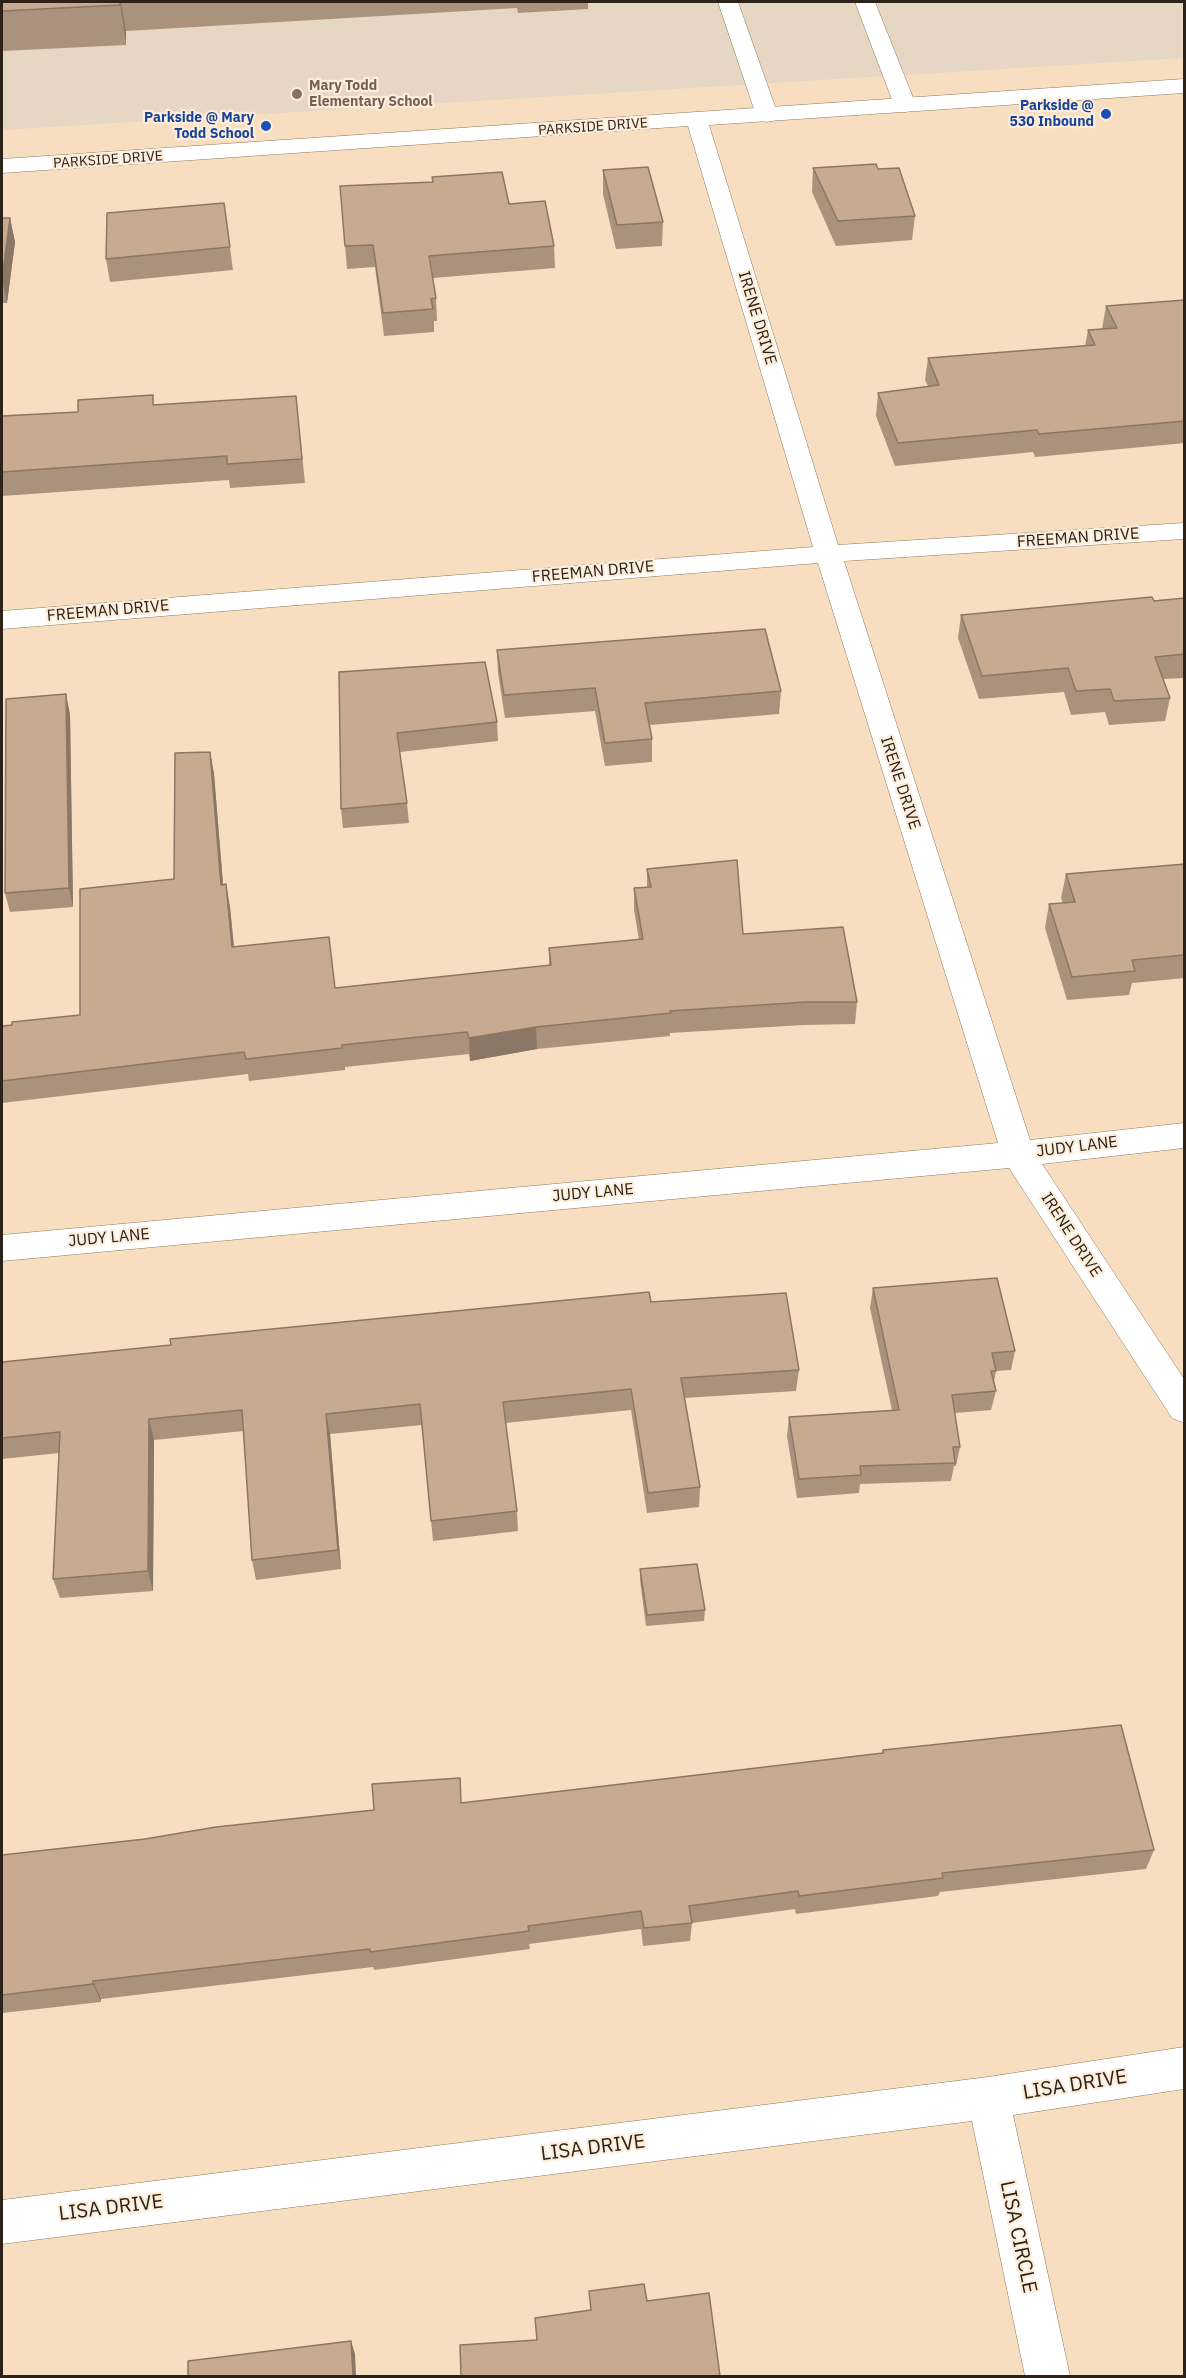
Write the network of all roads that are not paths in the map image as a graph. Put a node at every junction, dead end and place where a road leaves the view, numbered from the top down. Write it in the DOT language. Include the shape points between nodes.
graph roads {
  1 [pos="728,2"];
  2 [pos="865,2"];
  3 [pos="1185,86"];
  4 [pos="905,105"];
  5 [pos="767,115"];
  6 [pos="697,120"];
  7 [pos="2,166"];
  8 [pos="1185,531"];
  9 [pos="828,554"];
  10 [pos="2,620"];
  11 [pos="1185,1135"];
  12 [pos="1018,1154"];
  13 [pos="2,1248"];
  14 [pos="1185,1408"];
  15 [pos="1185,2068"];
  16 [pos="988,2098"];
  17 [pos="2,2222"];
  18 [pos="1048,2376"];
  1 -- 5 [label="street"];
  2 -- 4 [label="street"];
  3 -- 4 [label="street, PARKSIDE DRIVE"];
  4 -- 5 [label="street, PARKSIDE DRIVE"];
  5 -- 6 [label="street, PARKSIDE DRIVE"];
  6 -- 7 [label="street, PARKSIDE DRIVE"];
  6 -- 9 [label="street, IRENE DRIVE"];
  8 -- 9 [label="street, FREEMAN DRIVE"];
  9 -- 10 [label="street, FREEMAN DRIVE"];
  9 -- 12 [label="street, IRENE DRIVE"];
  11 -- 12 [label="street, JUDY LANE"];
  12 -- 13 [label="street, JUDY LANE"];
  12 -- 14 [label="street, IRENE DRIVE"];
  15 -- 16 [label="street, LISA DRIVE"];
  16 -- 17 [label="street, LISA DRIVE"];
  16 -- 18 [label="street, LISA CIRCLE"];
}
